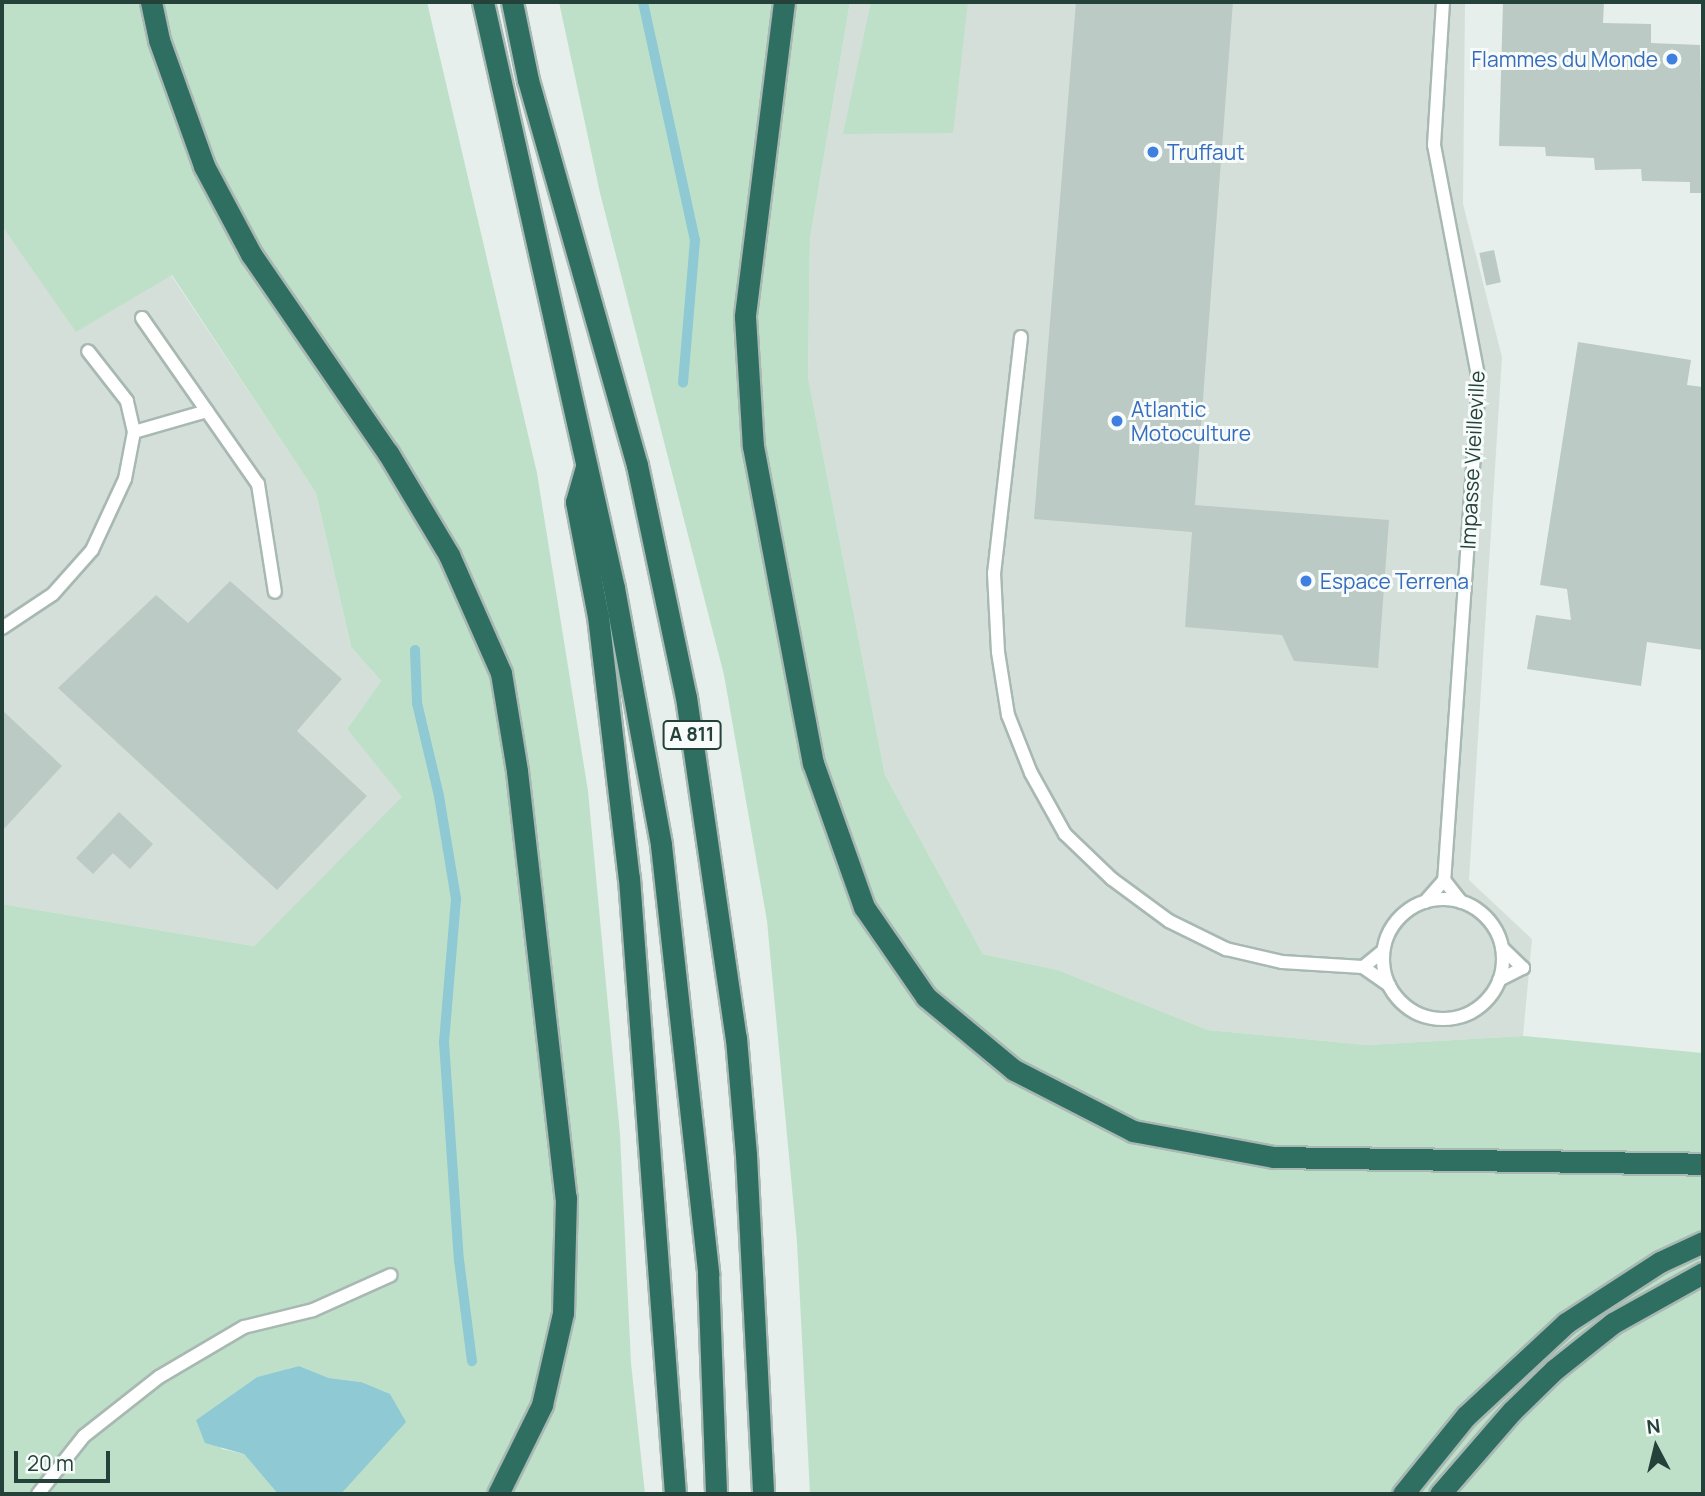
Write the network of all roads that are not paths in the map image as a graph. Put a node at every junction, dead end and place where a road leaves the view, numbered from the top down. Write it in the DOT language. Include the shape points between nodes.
graph roads {
  1 [pos="151,2"];
  2 [pos="483,2"];
  3 [pos="512,2"];
  4 [pos="784,2"];
  5 [pos="1443,2"];
  6 [pos="142,318"];
  7 [pos="1021,337"];
  8 [pos="88,351"];
  9 [pos="207,411"];
  10 [pos="134,432"];
  11 [pos="586,465"];
  12 [pos="275,592"];
  13 [pos="2,628"];
  14 [pos="1444,880"];
  15 [pos="1426,902"];
  16 [pos="1461,902"];
  17 [pos="1502,948"];
  18 [pos="1384,951"];
  19 [pos="1363,967"];
  20 [pos="1499,980"];
  21 [pos="1389,985"];
  22 [pos="1703,1164"];
  23 [pos="1703,1242"];
  24 [pos="1703,1273"];
  25 [pos="391,1275"];
  26 [pos="38,1494"];
  27 [pos="498,1494"];
  28 [pos="675,1494"];
  29 [pos="716,1494"];
  30 [pos="763,1494"];
  31 [pos="1403,1494"];
  32 [pos="1440,1494"];
  1 -- 27 [label="highway" via="159,40 204,166 251,254 388,453 449,555 501,673 517,771 566,1198 562,1313 542,1405"];
  2 -- 11 [label="highway, A 811"];
  3 -- 30 [label="highway, A 811" via="528,80 637,466 686,697 736,1038"];
  4 -- 22 [label="highway" via="745,317 753,446 813,762 864,907 926,997 1014,1070 1133,1131 1273,1157"];
  5 -- 14 [label="lane, Impasse Vieilleville" via="1434,145 1479,382"];
  6 -- 9 [label="lane"];
  7 -- 19 [label="lane" via="994,573 998,652 1008,715 1038,785 1065,834 1112,879 1168,921 1226,949 1282,962"];
  8 -- 10 [label="lane" via="127,401"];
  9 -- 10 [label="lane"];
  9 -- 12 [label="lane" via="258,484"];
  10 -- 13 [label="lane" via="125,479 92,550 53,594"];
  11 -- 28 [label="highway" via="576,502 598,616 629,878"];
  11 -- 29 [label="highway, A 811" via="637,702 677,970 708,1274"];
  14 -- 15 [label="lane"];
  14 -- 16 [label="lane"];
  15 -- 16 [label="lane"];
  15 -- 18 [label="lane" via="1397,920"];
  16 -- 17 [label="lane" via="1488,919"];
  17 -- 20 [label="lane"];
  17 -- 20 [label="lane" via="1523,968"];
  18 -- 19 [label="lane"];
  18 -- 21 [label="lane"];
  19 -- 21 [label="lane"];
  20 -- 21 [label="lane" via="1475,1010 1456,1017 1417,1013"];
  23 -- 31 [label="highway" via="1660,1262 1566,1323 1466,1416"];
  24 -- 32 [label="highway" via="1613,1323 1554,1370"];
  25 -- 26 [label="lane" via="313,1310 244,1327 159,1377 84,1436"];
}
